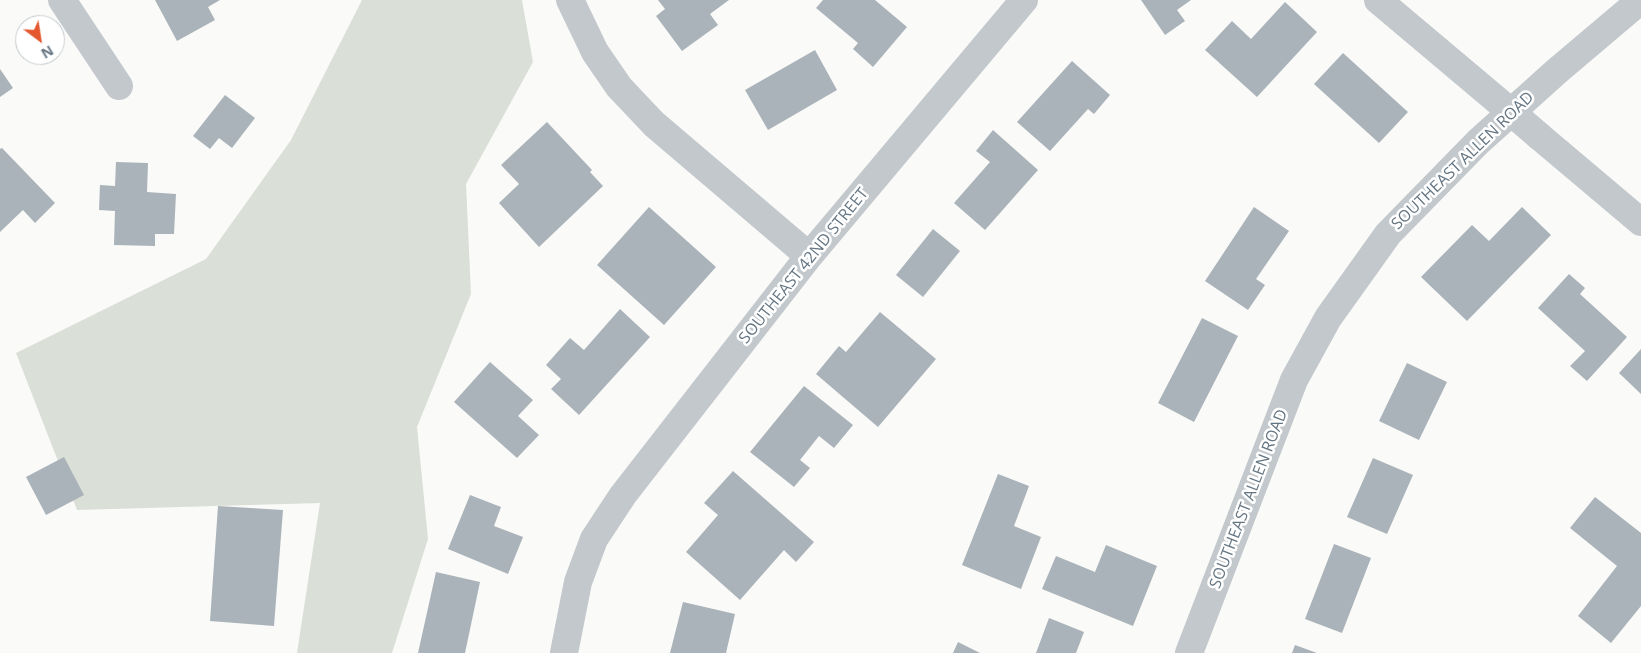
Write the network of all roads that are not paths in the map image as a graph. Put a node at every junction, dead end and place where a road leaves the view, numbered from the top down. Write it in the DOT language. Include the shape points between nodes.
graph roads {
  1 [pos="62,0"];
  2 [pos="570,0"];
  3 [pos="1024,0"];
  4 [pos="1378,0"];
  5 [pos="1641,0"];
  6 [pos="119,86"];
  7 [pos="1511,112"];
  8 [pos="1641,222"];
  9 [pos="810,256"];
  10 [pos="564,653"];
  11 [pos="1188,653"];
  1 -- 6 [label="street"];
  2 -- 9 [label="street" via="595,52 619,87 654,124"];
  3 -- 9 [label="street, SOUTHEAST 42ND STREET"];
  4 -- 7 [label="street"];
  5 -- 7 [label="street, SOUTHEAST ALLEN ROAD"];
  7 -- 8 [label="street"];
  7 -- 11 [label="street, SOUTHEAST ALLEN ROAD" via="1388,234 1328,318 1294,380"];
  9 -- 10 [label="street, SOUTHEAST 42ND STREET" via="623,495 594,540 578,582"];
}
